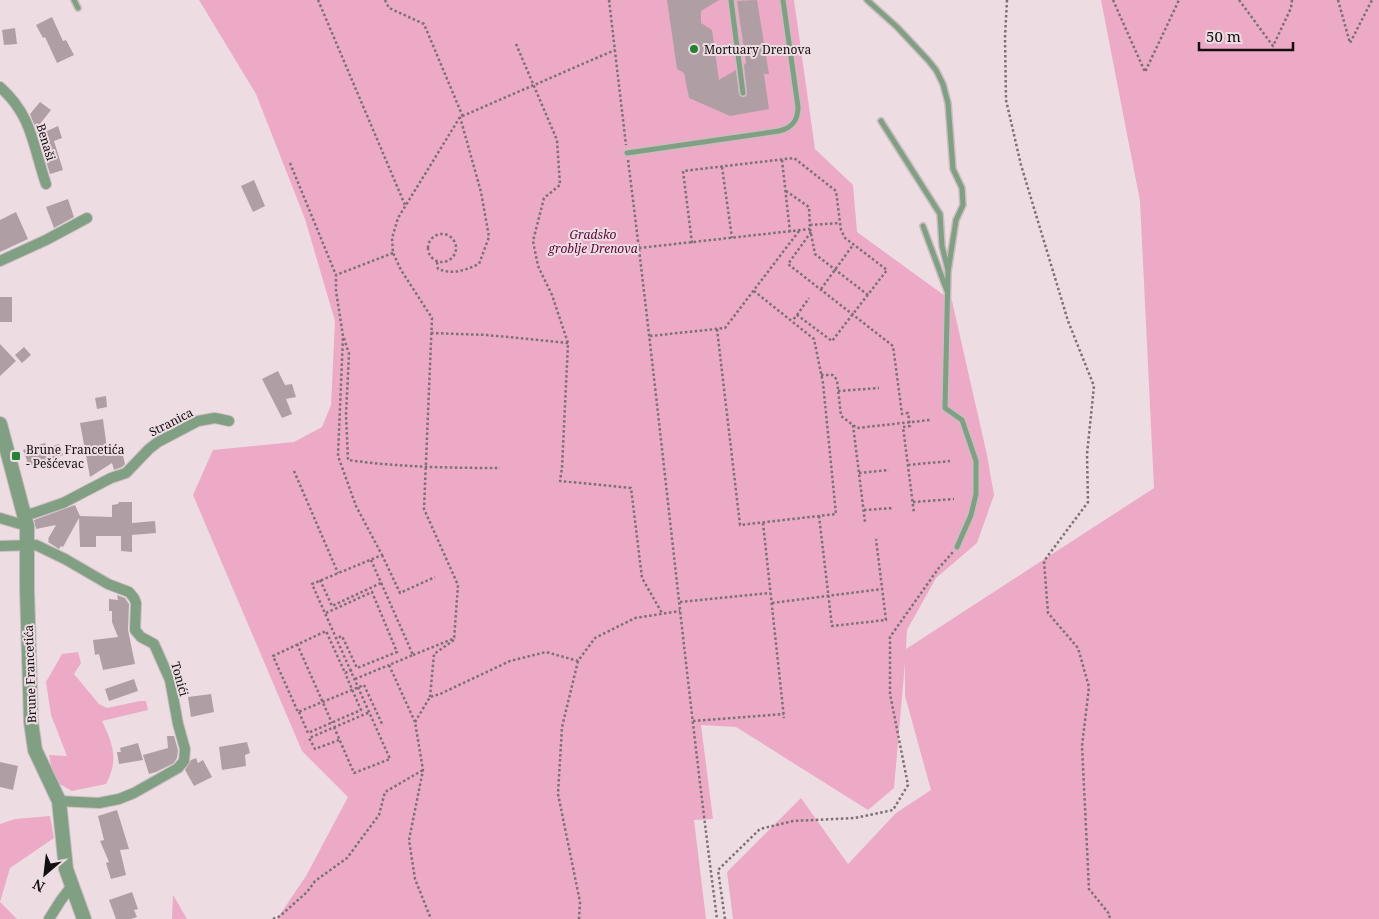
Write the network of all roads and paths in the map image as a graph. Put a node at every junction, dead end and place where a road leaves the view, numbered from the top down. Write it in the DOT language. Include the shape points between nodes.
graph roads {
  1 [pos="74,0"];
  2 [pos="318,0"];
  3 [pos="385,0"];
  4 [pos="609,0"];
  5 [pos="731,0"];
  6 [pos="783,0"];
  7 [pos="867,0"];
  8 [pos="1007,0"];
  9 [pos="1113,0"];
  10 [pos="1179,0"];
  11 [pos="1239,0"];
  12 [pos="1292,0"];
  13 [pos="1338,0"];
  14 [pos="1372,0"];
  15 [pos="78,8"];
  16 [pos="516,44"];
  17 [pos="615,50"];
  18 [pos="534,86"];
  19 [pos="0,87"];
  20 [pos="743,93"];
  21 [pos="461,117"];
  22 [pos="881,121"];
  23 [pos="628,153"];
  24 [pos="782,160"];
  25 [pos="290,164"];
  26 [pos="722,167"];
  27 [pos="46,184"];
  28 [pos="786,191"];
  29 [pos="406,205"];
  30 [pos="87,218"];
  31 [pos="840,223"];
  32 [pos="923,226"];
  33 [pos="811,229"];
  34 [pos="799,231"];
  35 [pos="790,232"];
  36 [pos="732,238"];
  37 [pos="692,243"];
  38 [pos="853,244"];
  39 [pos="640,248"];
  40 [pos="393,253"];
  41 [pos="0,261"];
  42 [pos="438,262"];
  43 [pos="835,269"];
  44 [pos="948,272"];
  45 [pos="336,275"];
  46 [pos="821,289"];
  47 [pos="754,290"];
  48 [pos="948,293"];
  49 [pos="868,295"];
  50 [pos="809,298"];
  51 [pos="854,314"];
  52 [pos="797,315"];
  53 [pos="792,321"];
  54 [pos="716,328"];
  55 [pos="431,334"];
  56 [pos="343,336"];
  57 [pos="650,336"];
  58 [pos="568,343"];
  59 [pos="821,375"];
  60 [pos="879,388"];
  61 [pos="838,392"];
  62 [pos="930,420"];
  63 [pos="229,421"];
  64 [pos="909,422"];
  65 [pos="0,425"];
  66 [pos="853,425"];
  67 [pos="950,462"];
  68 [pos="908,466"];
  69 [pos="426,467"];
  70 [pos="500,468"];
  71 [pos="889,470"];
  72 [pos="294,471"];
  73 [pos="859,473"];
  74 [pos="954,499"];
  75 [pos="913,502"];
  76 [pos="894,508"];
  77 [pos="864,510"];
  78 [pos="914,513"];
  79 [pos="818,516"];
  80 [pos="0,518"];
  81 [pos="26,520"];
  82 [pos="865,522"];
  83 [pos="763,523"];
  84 [pos="876,539"];
  85 [pos="0,546"];
  86 [pos="28,546"];
  87 [pos="957,547"];
  88 [pos="382,555"];
  89 [pos="371,560"];
  90 [pos="338,573"];
  91 [pos="435,577"];
  92 [pos="320,580"];
  93 [pos="381,583"];
  94 [pos="882,589"];
  95 [pos="770,593"];
  96 [pos="828,596"];
  97 [pos="680,602"];
  98 [pos="771,603"];
  99 [pos="680,611"];
  100 [pos="326,613"];
  101 [pos="662,614"];
  102 [pos="337,638"];
  103 [pos="455,638"];
  104 [pos="297,644"];
  105 [pos="412,655"];
  106 [pos="578,661"];
  107 [pos="389,665"];
  108 [pos="352,670"];
  109 [pos="345,673"];
  110 [pos="356,679"];
  111 [pos="359,687"];
  112 [pos="352,690"];
  113 [pos="430,697"];
  114 [pos="322,702"];
  115 [pos="298,712"];
  116 [pos="370,712"];
  117 [pos="784,714"];
  118 [pos="784,718"];
  119 [pos="693,721"];
  120 [pos="414,722"];
  121 [pos="332,723"];
  122 [pos="383,726"];
  123 [pos="334,727"];
  124 [pos="339,740"];
  125 [pos="423,770"];
  126 [pos="59,801"];
  127 [pos="72,887"];
  128 [pos="49,919"];
  129 [pos="84,919"];
  130 [pos="273,919"];
  131 [pos="431,919"];
  132 [pos="579,919"];
  133 [pos="717,919"];
  134 [pos="725,919"];
  135 [pos="1109,919"];
  1 -- 15 [label="lane"];
  2 -- 29 [label="path"];
  3 -- 21 [label="path" via="389,8 424,24"];
  4 -- 17 [label="path"];
  5 -- 20 [label="lane"];
  6 -- 23 [label="lane" via="798,107 798,117 792,125 779,131"];
  7 -- 44 [label="lane" via="928,60 943,84 948,103 953,169 962,188 963,205 956,220"];
  8 -- 135 [label="path" via="1006,100 1021,165 1068,321 1094,386 1087,454 1088,502 1044,561 1048,613 1078,648 1089,687 1082,746 1089,889 1110,915"];
  9 -- 10 [label="path" via="1145,72"];
  11 -- 12 [label="path" via="1273,46"];
  13 -- 14 [label="path" via="1350,43"];
  16 -- 18 [label="path"];
  17 -- 18 [label="path"];
  17 -- 23 [label="path"];
  18 -- 21 [label="path"];
  18 -- 58 [label="path" via="557,140 560,185 544,198 533,241 538,266 552,295"];
  19 -- 27 [label="street, Benaši" via="29,127"];
  21 -- 29 [label="path"];
  21 -- 42 [label="path" via="489,237 479,264 462,272 446,272 438,269"];
  22 -- 44 [label="lane" via="940,214"];
  23 -- 39 [label="path"];
  24 -- 26 [label="path"];
  24 -- 28 [label="path"];
  24 -- 31 [label="path" via="794,158 836,191"];
  25 -- 45 [label="path"];
  26 -- 36 [label="path"];
  26 -- 37 [label="path" via="683,171"];
  28 -- 33 [label="path" via="809,207"];
  28 -- 35 [label="path"];
  29 -- 40 [label="path" via="392,238"];
  30 -- 41 [label="street"];
  31 -- 33 [label="path"];
  31 -- 38 [label="path" via="845,238"];
  32 -- 48 [label="lane"];
  33 -- 34 [label="path"];
  33 -- 43 [label="path" via="815,254"];
  33 -- 46 [label="path" via="788,264"];
  34 -- 35 [label="path"];
  34 -- 47 [label="path"];
  35 -- 36 [label="path"];
  36 -- 37 [label="path"];
  37 -- 39 [label="path"];
  38 -- 43 [label="path"];
  38 -- 49 [label="path" via="887,270"];
  39 -- 57 [label="path"];
  40 -- 45 [label="path"];
  40 -- 55 [label="path" via="400,270 432,318"];
  42 -- 42 [label="path" via="428,252 428,243 438,234 447,234 455,240 457,250 452,259"];
  43 -- 46 [label="path"];
  43 -- 49 [label="path"];
  44 -- 48 [label="lane"];
  45 -- 56 [label="path"];
  46 -- 51 [label="path"];
  47 -- 53 [label="path"];
  47 -- 54 [label="path" via="725,328"];
  48 -- 87 [label="lane" via="945,408 962,420 976,461 976,494"];
  49 -- 51 [label="path"];
  50 -- 52 [label="path"];
  51 -- 52 [label="path" via="832,341"];
  51 -- 64 [label="path" via="893,346 902,414 908,413"];
  52 -- 53 [label="path"];
  53 -- 59 [label="path" via="814,339"];
  54 -- 57 [label="path"];
  54 -- 83 [label="path" via="740,525"];
  55 -- 58 [label="path" via="487,335"];
  55 -- 69 [label="path"];
  56 -- 69 [label="path" via="349,354 348,460"];
  56 -- 88 [label="path" via="338,456 356,506"];
  57 -- 97 [label="path"];
  58 -- 101 [label="path" via="560,481 631,488 642,578"];
  59 -- 61 [label="path" via="833,375"];
  59 -- 79 [label="path" via="836,514"];
  60 -- 61 [label="path"];
  61 -- 66 [label="path" via="841,416"];
  62 -- 64 [label="path"];
  63 -- 81 [label="street, Stranica" via="215,418 198,421 158,442 126,473"];
  64 -- 66 [label="path" via="857,428"];
  64 -- 68 [label="path" via="910,426 903,426"];
  65 -- 81 [label="street, Brune Francetića"];
  66 -- 73 [label="path"];
  67 -- 68 [label="path"];
  68 -- 75 [label="path"];
  69 -- 70 [label="path"];
  69 -- 103 [label="path" via="424,509 458,585"];
  71 -- 73 [label="path"];
  72 -- 90 [label="path"];
  73 -- 77 [label="path"];
  74 -- 75 [label="path"];
  75 -- 78 [label="path"];
  76 -- 77 [label="path"];
  77 -- 82 [label="path"];
  79 -- 83 [label="path"];
  79 -- 96 [label="path"];
  80 -- 81 [label="street"];
  81 -- 86 [label="street, Brune Francetića"];
  83 -- 95 [label="path"];
  84 -- 94 [label="path"];
  85 -- 86 [label="street"];
  86 -- 126 [label="street, Brune Francetića" via="31,722 35,750"];
  86 -- 126 [label="street, Tonići" via="36,545 129,592 134,598 135,630 141,638 154,644 162,660 170,680 185,749 184,761 178,768 134,793 99,803"];
  87 -- 134 [label="path" via="890,637 890,694 908,785 893,810 856,818 793,821 760,829 718,870"];
  88 -- 89 [label="path"];
  88 -- 91 [label="path" via="400,593"];
  89 -- 90 [label="path"];
  89 -- 93 [label="path"];
  90 -- 92 [label="path"];
  92 -- 93 [label="path" via="332,606"];
  92 -- 100 [label="path" via="312,584"];
  93 -- 105 [label="path"];
  94 -- 96 [label="path"];
  94 -- 96 [label="path" via="886,620 832,626"];
  95 -- 97 [label="path"];
  95 -- 98 [label="path"];
  96 -- 98 [label="path"];
  97 -- 99 [label="path"];
  98 -- 117 [label="path"];
  99 -- 101 [label="path"];
  99 -- 119 [label="path"];
  100 -- 102 [label="path"];
  100 -- 102 [label="path" via="372,592 397,652 357,668 342,636"];
  101 -- 106 [label="path" via="635,618 594,638"];
  102 -- 108 [label="path"];
  103 -- 105 [label="path"];
  103 -- 113 [label="path" via="434,654"];
  104 -- 109 [label="path" via="326,631"];
  104 -- 114 [label="path"];
  104 -- 115 [label="path" via="273,656"];
  105 -- 107 [label="path"];
  106 -- 113 [label="path" via="546,652 510,662"];
  106 -- 132 [label="path" via="562,727 558,794 580,902"];
  107 -- 110 [label="path"];
  107 -- 120 [label="path"];
  108 -- 109 [label="path"];
  108 -- 110 [label="path"];
  109 -- 112 [label="path"];
  110 -- 111 [label="path"];
  111 -- 112 [label="path"];
  111 -- 116 [label="path"];
  111 -- 122 [label="path" via="364,685"];
  112 -- 114 [label="path"];
  112 -- 121 [label="path" via="361,710"];
  113 -- 120 [label="path"];
  114 -- 115 [label="path"];
  114 -- 121 [label="path"];
  115 -- 121 [label="path" via="308,733"];
  116 -- 123 [label="path"];
  116 -- 124 [label="path" via="390,759 354,773"];
  117 -- 118 [label="path"];
  117 -- 119 [label="path"];
  119 -- 133 [label="path"];
  120 -- 125 [label="path"];
  123 -- 124 [label="path"];
  123 -- 124 [label="path" via="309,738 315,749"];
  125 -- 130 [label="path" via="385,792 379,815 347,858 315,881 307,892"];
  125 -- 131 [label="path" via="409,840 415,879"];
  126 -- 127 [label="street, Brune Francetića" via="66,869"];
  127 -- 128 [label="street"];
  127 -- 129 [label="street, Brune Francetića"];
}
